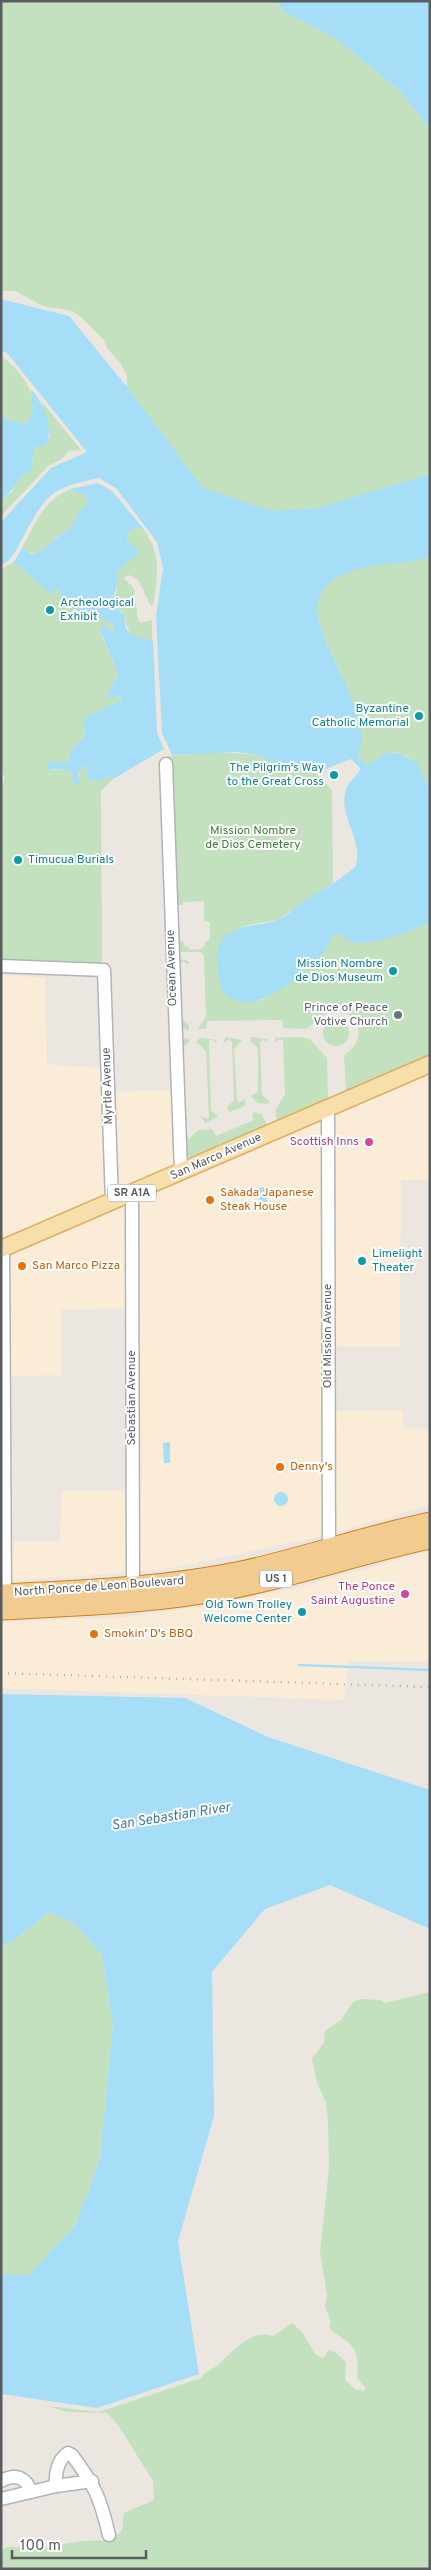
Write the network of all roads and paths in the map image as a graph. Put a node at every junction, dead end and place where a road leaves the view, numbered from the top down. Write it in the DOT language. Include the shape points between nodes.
graph roads {
  1 [pos="166,764"];
  2 [pos="1,966"];
  3 [pos="430,1064"];
  4 [pos="328,1108"];
  5 [pos="181,1172"];
  6 [pos="132,1193"];
  7 [pos="112,1202"];
  8 [pos="2,1249"];
  9 [pos="3,1466"];
  10 [pos="430,1522"];
  11 [pos="430,1539"];
  12 [pos="329,1556"];
  13 [pos="133,1595"];
  14 [pos="3,1602"];
  15 [pos="1,2481"];
  16 [pos="92,2482"];
  17 [pos="56,2486"];
  18 [pos="31,2492"];
  19 [pos="1,2499"];
  20 [pos="109,2535"];
  1 -- 5 [label="street, Ocean Avenue"];
  2 -- 7 [label="street, Myrtle Avenue" via="104,970"];
  3 -- 4 [label="main road, San Marco Avenue / SR A1A"];
  4 -- 5 [label="main road, San Marco Avenue / SR A1A"];
  4 -- 12 [label="street, Old Mission Avenue"];
  5 -- 6 [label="main road, San Marco Avenue / SR A1A"];
  6 -- 7 [label="main road, San Marco Avenue / SR A1A"];
  6 -- 13 [label="street, Sebastian Avenue"];
  7 -- 8 [label="main road, San Marco Avenue / SR A1A"];
  8 -- 9 [label="street"];
  9 -- 14 [label="street"];
  10 -- 12 [label="highway, North Ponce de Leon Boulevard / US 1"];
  11 -- 12 [label="highway, North Ponce de Leon Boulevard / US 1"];
  12 -- 13 [label="highway, North Ponce de Leon Boulevard / US 1" via="231,1589"];
  13 -- 14 [label="highway, North Ponce de Leon Boulevard / US 1"];
  15 -- 18 [label="street" via="10,2476 19,2477 26,2480"];
  16 -- 17 [label="street"];
  16 -- 17 [label="street" via="68,2453 63,2456 55,2473"];
  16 -- 20 [label="street" via="102,2504"];
  17 -- 18 [label="street"];
  18 -- 19 [label="street"];
}
